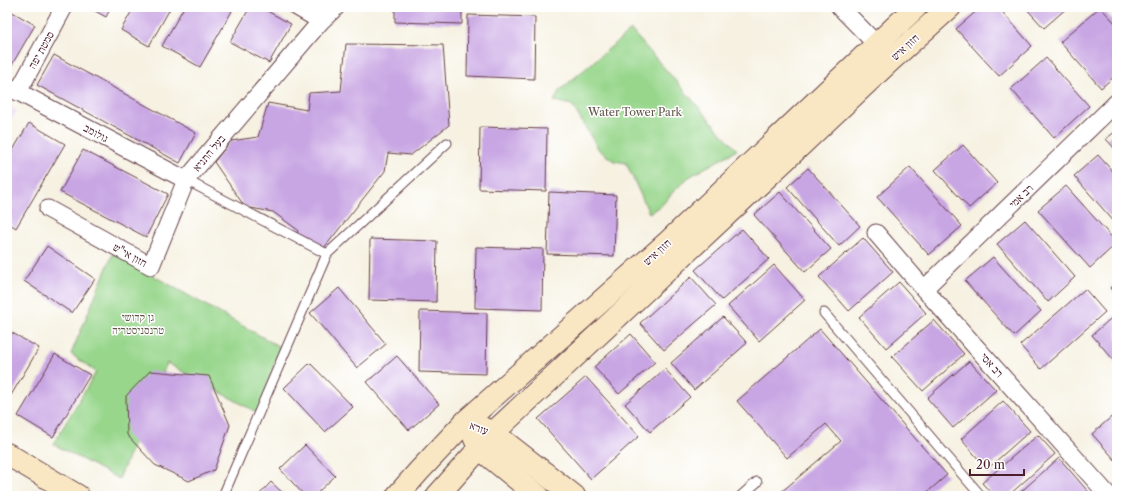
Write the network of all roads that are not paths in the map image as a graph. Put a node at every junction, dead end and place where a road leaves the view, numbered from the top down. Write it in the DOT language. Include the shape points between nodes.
graph roads {
  1 [pos="64,7"];
  2 [pos="297,7"];
  3 [pos="336,7"];
  4 [pos="840,7"];
  5 [pos="916,7"];
  6 [pos="950,7"];
  7 [pos="321,21"];
  8 [pos="877,44"];
  9 [pos="891,60"];
  10 [pos="12,89"];
  11 [pos="1117,102"];
  12 [pos="447,143"];
  13 [pos="186,180"];
  14 [pos="48,209"];
  15 [pos="876,232"];
  16 [pos="327,254"];
  17 [pos="924,290"];
  18 [pos="824,313"];
  19 [pos="466,421"];
  20 [pos="486,440"];
  21 [pos="7,454"];
  22 [pos="757,482"];
  23 [pos="78,496"];
  24 [pos="223,496"];
  25 [pos="397,496"];
  26 [pos="437,496"];
  27 [pos="538,496"];
  28 [pos="574,496"];
  29 [pos="741,496"];
  30 [pos="981,496"];
  31 [pos="1109,496"];
  1 -- 10 [label="street, סמטת יפה"];
  2 -- 7 [label="street"];
  3 -- 7 [label="street, בעל התניא"];
  4 -- 8 [label="street"];
  5 -- 8 [label="street, חזון איש"];
  6 -- 9 [label="street, חזון איש"];
  7 -- 13 [label="street, בעל התניא"];
  8 -- 9 [label="street"];
  8 -- 19 [label="street, חזון איש" via="669,241"];
  9 -- 20 [label="street, חזון איש"];
  10 -- 13 [label="street, גולומב"];
  11 -- 17 [label="street, רב אמי"];
  12 -- 16 [label="lane"];
  13 -- 14 [label="street, חזון אי\"ש" via="151,266"];
  13 -- 16 [label="lane, בעל התניא"];
  15 -- 17 [label="street, רב אסי"];
  16 -- 24 [label="lane"];
  17 -- 31 [label="street, רב אסי"];
  18 -- 30 [label="lane"];
  19 -- 20 [label="street, עזרא"];
  19 -- 25 [label="street, חזון איש"];
  20 -- 26 [label="street, חזון איש"];
  20 -- 27 [label="street, עזרא"];
  20 -- 28 [label="street, עזרא"];
  21 -- 23 [label="street"];
  22 -- 29 [label="lane"];
}
